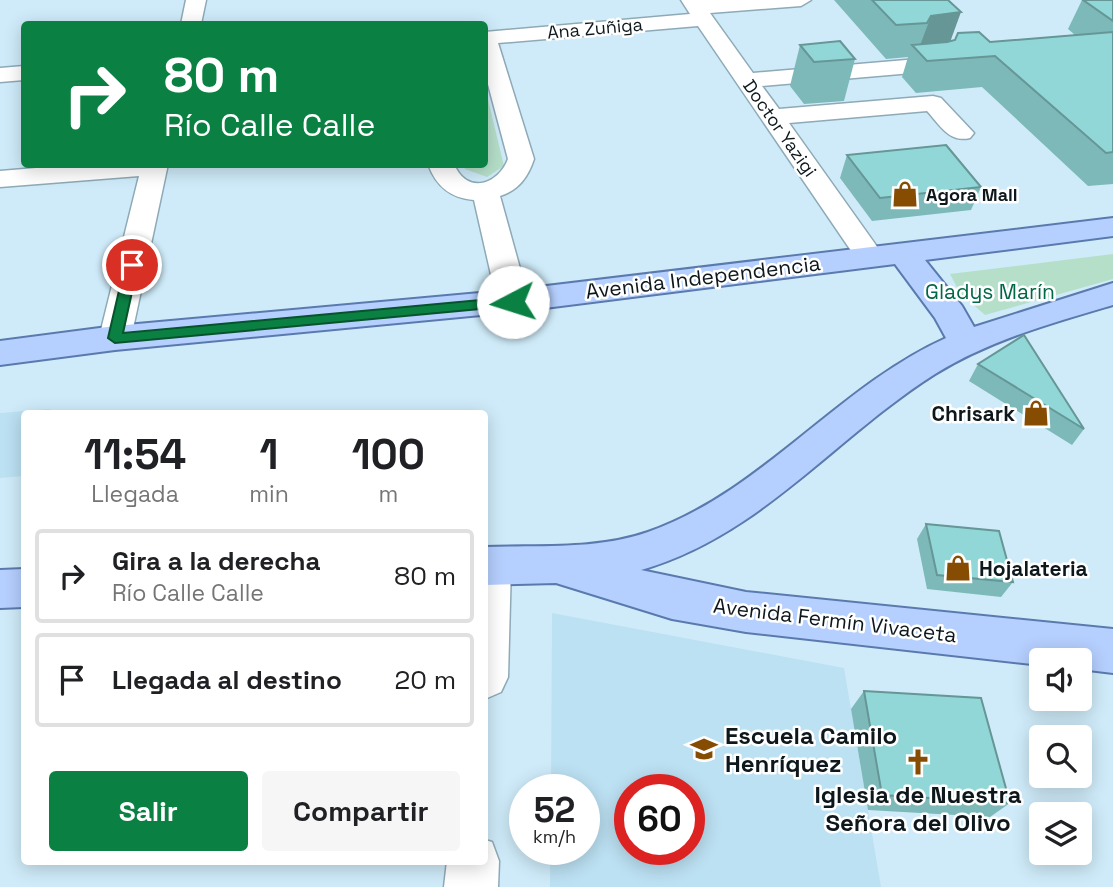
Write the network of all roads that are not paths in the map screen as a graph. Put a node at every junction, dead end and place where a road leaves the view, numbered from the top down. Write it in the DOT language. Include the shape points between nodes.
graph roads {
  1 [pos="196,0"];
  2 [pos="801,0"];
  3 [pos="697,9"];
  4 [pos="192,21"];
  5 [pos="488,38"];
  6 [pos="488,48"];
  7 [pos="954,55"];
  8 [pos="21,73"];
  9 [pos="0,75"];
  10 [pos="747,80"];
  11 [pos="772,117"];
  12 [pos="961,132"];
  13 [pos="131,168"];
  14 [pos="155,168"];
  15 [pos="442,168"];
  16 [pos="0,179"];
  17 [pos="486,194"];
  18 [pos="1113,227"];
  19 [pos="902,251"];
  20 [pos="867,255"];
  21 [pos="1113,294"];
  22 [pos="513,302"];
  23 [pos="115,338"];
  24 [pos="965,342"];
  25 [pos="0,353"];
  26 [pos="488,566"];
  27 [pos="561,566"];
  28 [pos="21,588"];
  29 [pos="0,589"];
  30 [pos="1113,651"];
  31 [pos="473,865"];
  32 [pos="471,887"];
  1 -- 4 [label="street"];
  2 -- 3 [label="street, Ana Zuñiga"];
  3 -- 5 [label="street, Ana Zuñiga"];
  3 -- 10 [label="street, Doctor Yazigi"];
  6 -- 17 [label="street" via="521,159 519,174"];
  7 -- 10 [label="street" via="928,57 935,64"];
  8 -- 9 [label="street"];
  10 -- 11 [label="street, Doctor Yazigi"];
  11 -- 12 [label="street" via="933,103"];
  11 -- 20 [label="street, Doctor Yazigi"];
  13 -- 16 [label="street"];
  14 -- 23 [label="street"];
  15 -- 17 [label="street" via="447,180"];
  17 -- 22 [label="street"];
  18 -- 19 [label="main road, Avenida Independencia"];
  19 -- 20 [label="main road, Avenida Independencia"];
  19 -- 24 [label="main road"];
  20 -- 22 [label="main road, Avenida Independencia"];
  21 -- 24 [label="main road"];
  22 -- 23 [label="main road, Avenida Independencia"];
  23 -- 25 [label="main road, Avenida Independencia"];
  24 -- 27 [label="main road" via="898,382 722,517 651,549"];
  26 -- 27 [label="main road"];
  27 -- 30 [label="main road, Avenida Fermín Vivaceta" via="709,607"];
  28 -- 29 [label="main road"];
  31 -- 32 [label="street"];
}
